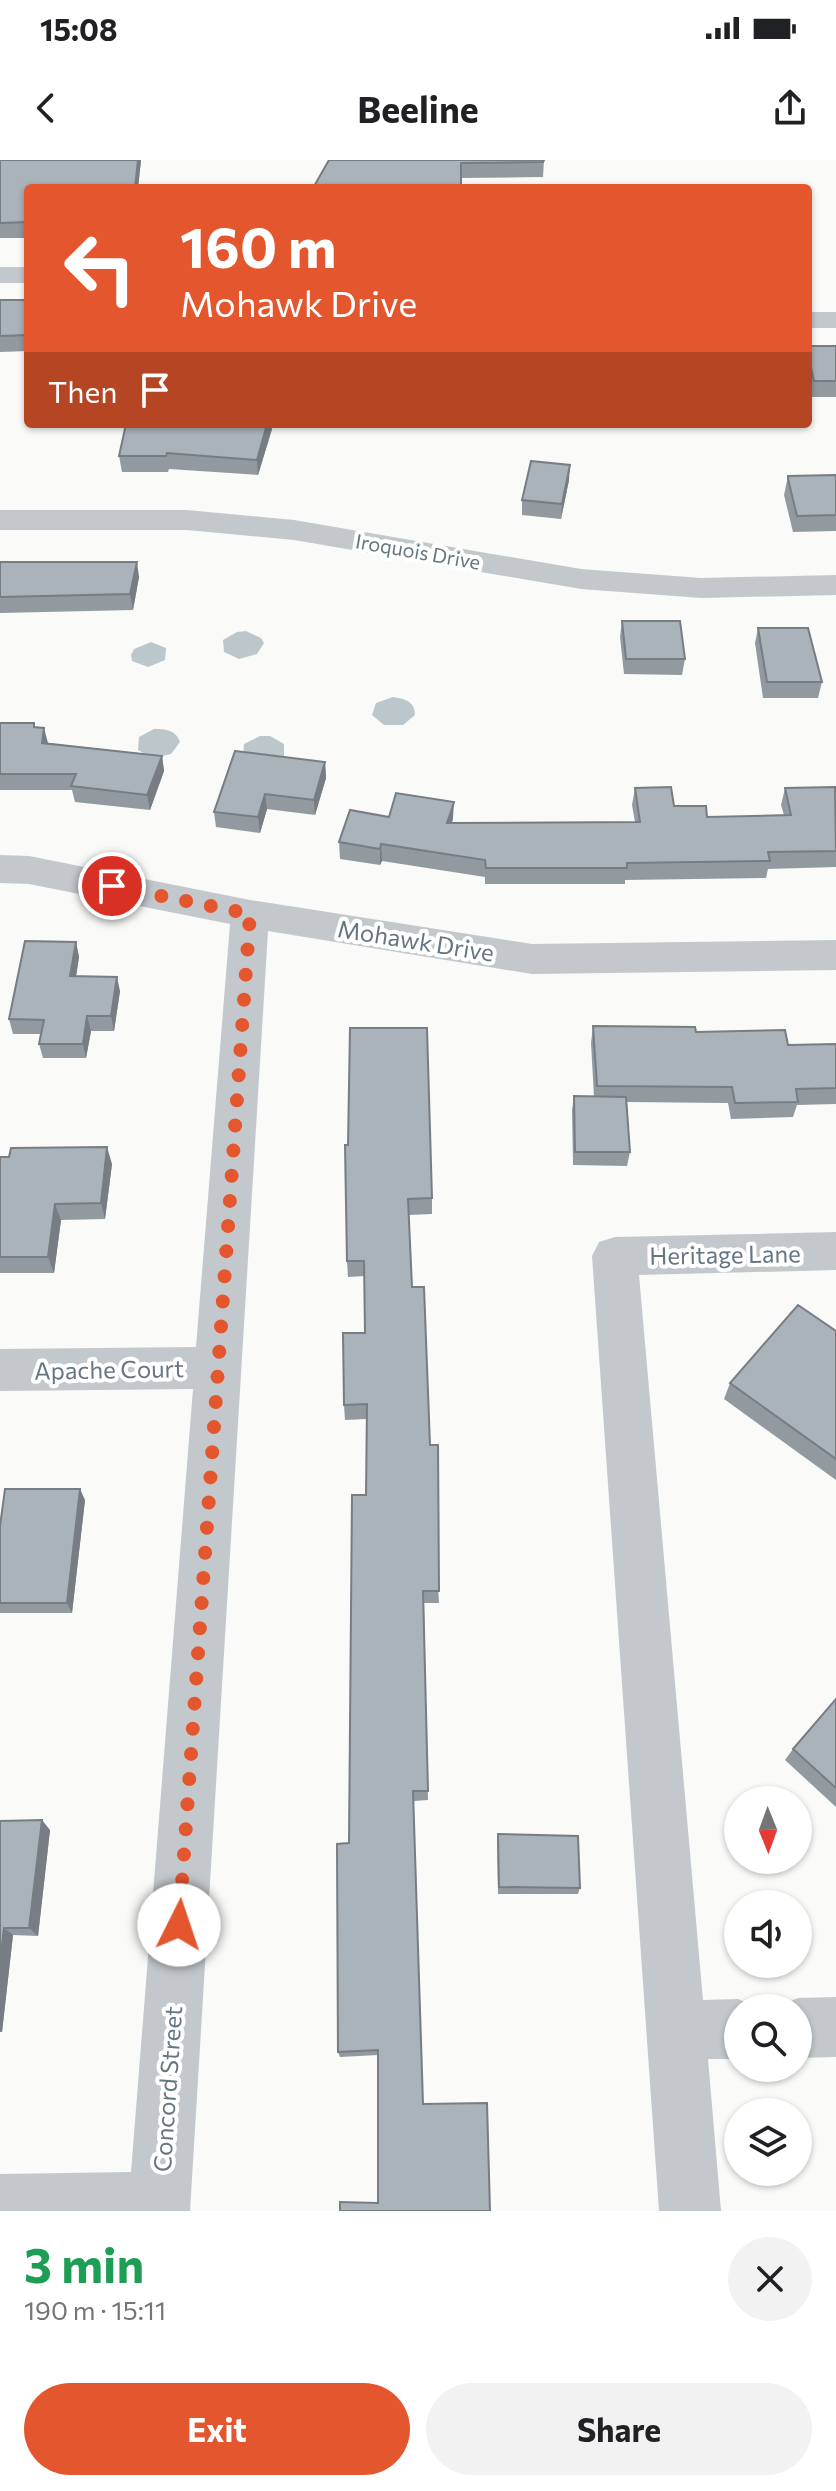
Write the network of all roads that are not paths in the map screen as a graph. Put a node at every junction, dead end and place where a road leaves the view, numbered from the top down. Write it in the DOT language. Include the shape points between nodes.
graph roads {
  1 [pos="0,275"];
  2 [pos="24,275"];
  3 [pos="812,320"];
  4 [pos="836,320"];
  5 [pos="0,520"];
  6 [pos="836,585"];
  7 [pos="0,869"];
  8 [pos="250,914"];
  9 [pos="836,955"];
  10 [pos="836,1251"];
  11 [pos="218,1368"];
  12 [pos="0,1370"];
  13 [pos="836,2027"];
  14 [pos="812,2028"];
  15 [pos="724,2029"];
  16 [pos="674,2030"];
  17 [pos="0,2205"];
  18 [pos="159,2207"];
  19 [pos="690,2211"];
  1 -- 2 [label="street"];
  3 -- 4 [label="street"];
  5 -- 6 [label="street, Iroquois Drive" via="187,520 294,530 581,579 701,588"];
  7 -- 8 [label="street, Mohawk Drive" via="29,870"];
  8 -- 9 [label="street, Mohawk Drive" via="532,959"];
  8 -- 11 [label="street, Concord Street"];
  10 -- 16 [label="street, Heritage Lane" via="615,1256"];
  11 -- 12 [label="street, Apache Court"];
  11 -- 18 [label="street, Concord Street"];
  13 -- 14 [label="street"];
  15 -- 16 [label="street"];
  16 -- 19 [label="street"];
  17 -- 18 [label="street"];
}
